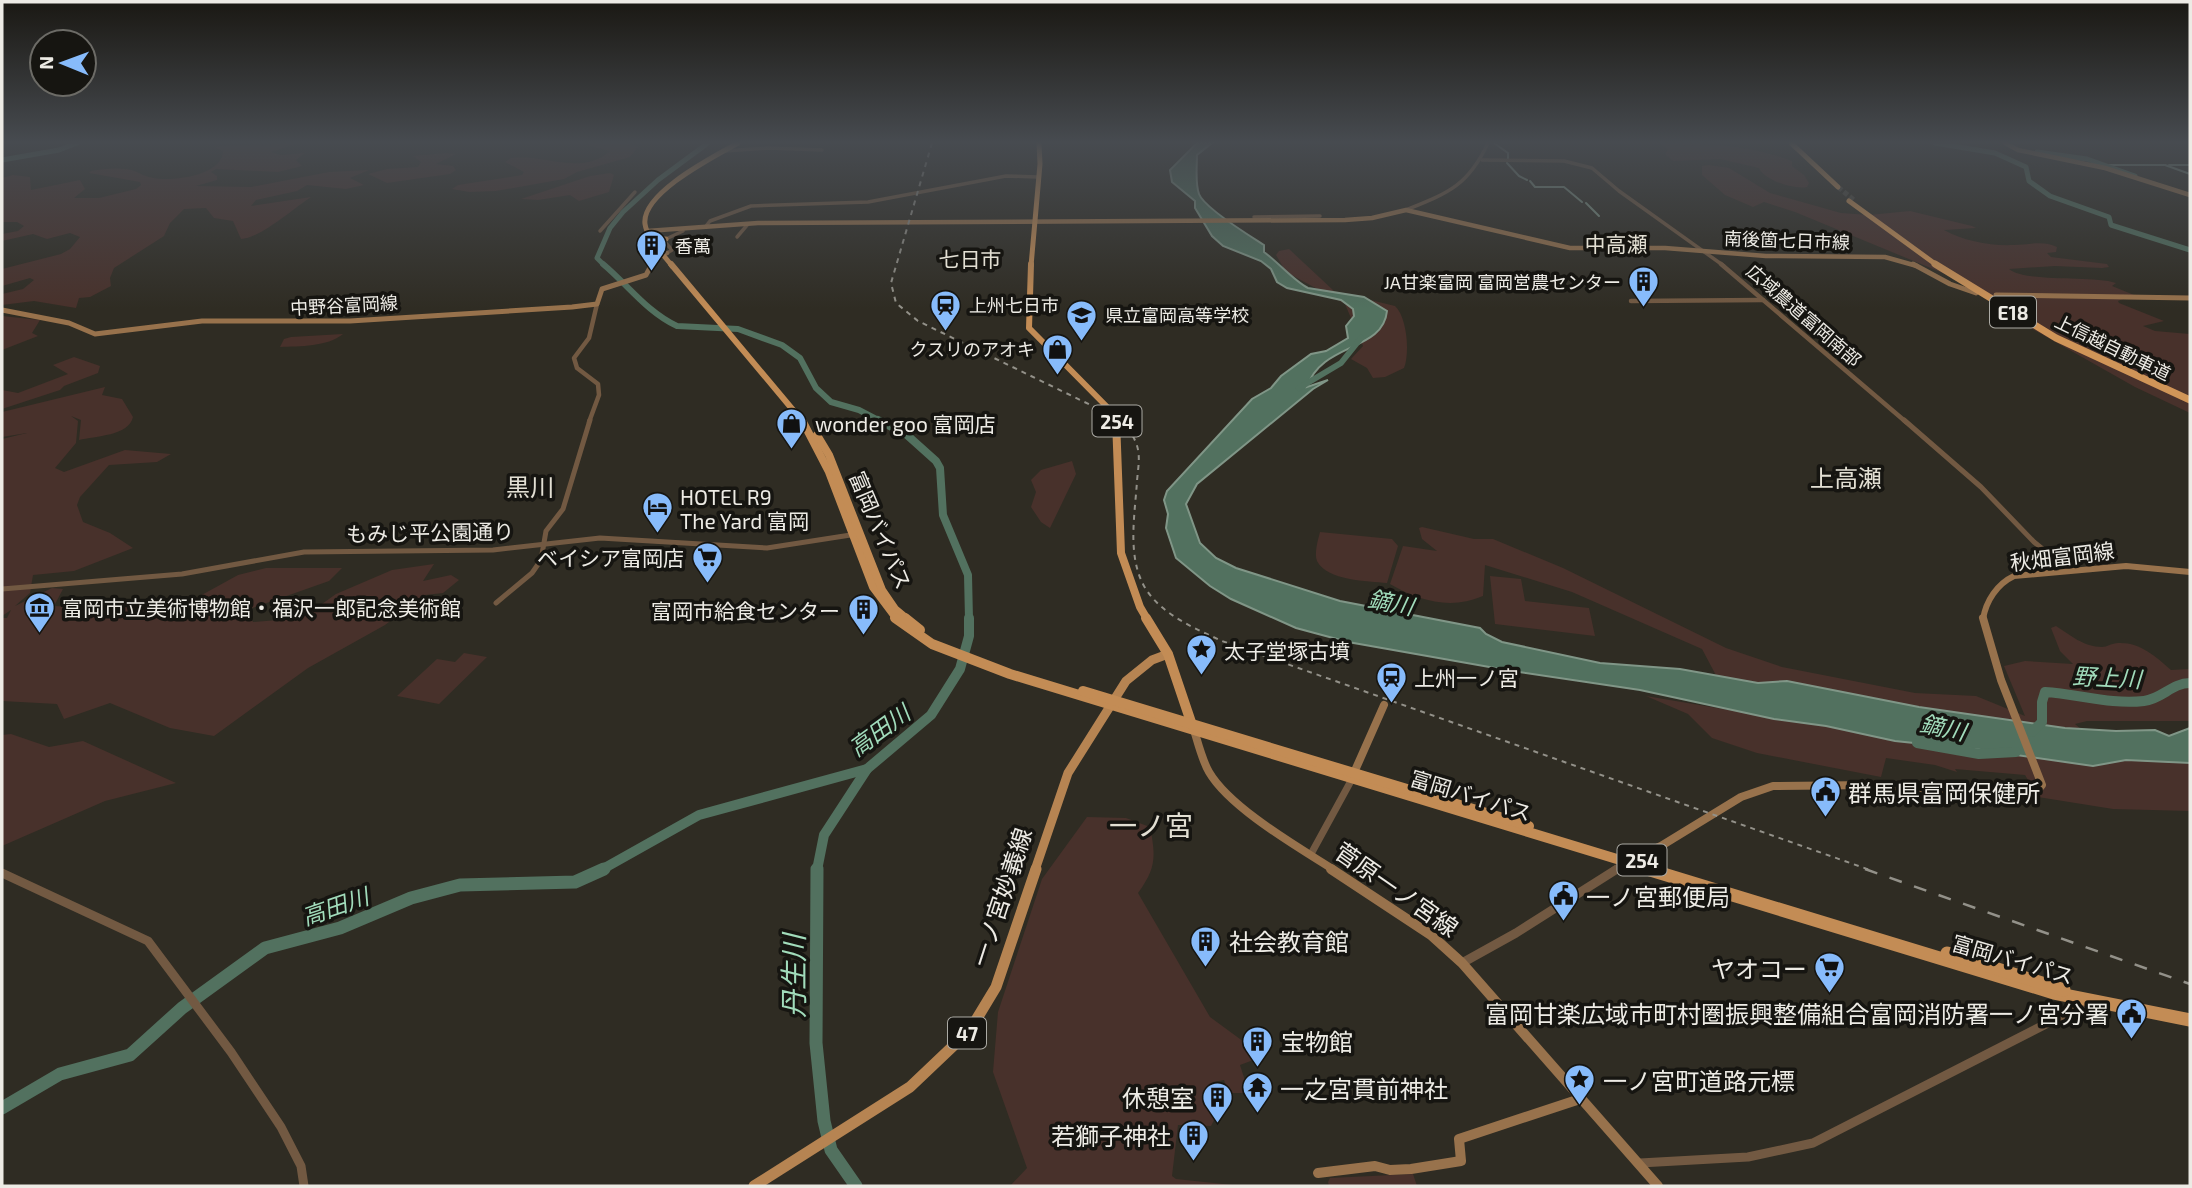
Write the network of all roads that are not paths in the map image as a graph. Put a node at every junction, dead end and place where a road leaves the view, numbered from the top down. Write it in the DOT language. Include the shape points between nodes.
graph roads {
  1 [pos="629,198"];
  2 [pos="657,198"];
  3 [pos="888,198"];
  4 [pos="1036,198"];
  5 [pos="1431,198"];
  6 [pos="1631,198"];
  7 [pos="1852,201"];
  8 [pos="1406,210"];
  9 [pos="1320,216"];
  10 [pos="1257,219"];
  11 [pos="1034,222"];
  12 [pos="748,224"];
  13 [pos="706,226"];
  14 [pos="600,231"];
  15 [pos="648,231"];
  16 [pos="683,231"];
  17 [pos="737,237"];
  18 [pos="655,239"];
  19 [pos="666,239"];
  20 [pos="1699,250"];
  21 [pos="666,255"];
  22 [pos="1976,293"];
  23 [pos="1996,295"];
  24 [pos="2190,298"];
  25 [pos="1763,300"];
  26 [pos="1631,301"];
  27 [pos="597,304"];
  28 [pos="2,310"];
  29 [pos="2190,398"];
  30 [pos="856,534"];
  31 [pos="543,545"];
  32 [pos="2070,571"];
  33 [pos="2190,572"];
  34 [pos="2,589"];
  35 [pos="496,603"];
  36 [pos="1168,654"];
  37 [pos="1112,702"];
  38 [pos="1384,705"];
  39 [pos="1192,726"];
  40 [pos="1353,776"];
  41 [pos="1311,854"];
  42 [pos="1631,860"];
  43 [pos="2,873"];
  44 [pos="1462,963"];
  45 [pos="2092,1000"];
  46 [pos="2190,1020"];
  47 [pos="1580,1099"];
  48 [pos="1640,1163"];
  49 [pos="1318,1173"];
  50 [pos="304,1186"];
  51 [pos="754,1186"];
  52 [pos="1658,1186"];
  1 -- 14 [label="street"];
  2 -- 15 [label="highway" via="647,214"];
  3 -- 13 [label="street" via="753,206"];
  4 -- 11 [label="highway, 254"];
  5 -- 8 [label="street"];
  6 -- 20 [label="street, 広域農道富岡南部"];
  7 -- 29 [label="highway, 上信越自動車道 / E18" via="1937,265 2048,333 2118,370"];
  8 -- 10 [label="main road, 南後箇七日市線" via="1355,220"];
  8 -- 20 [label="main road, 南後箇七日市線" via="1567,247"];
  9 -- 10 [label="street"];
  10 -- 11 [label="main road, 南後箇七日市線"];
  11 -- 12 [label="main road"];
  11 -- 36 [label="highway, 254" via="1029,328 1116,416 1121,553 1140,607"];
  12 -- 13 [label="main road"];
  12 -- 17 [label="street"];
  13 -- 15 [label="main road"];
  15 -- 18 [label="highway, 富岡バイパス / 254"];
  15 -- 21 [label="highway, 富岡バイパス / 254"];
  16 -- 19 [label="street"];
  18 -- 19 [label="highway"];
  18 -- 21 [label="highway, 富岡バイパス / 254"];
  19 -- 21 [label="street" via="672,250"];
  20 -- 22 [label="main road, 南後箇七日市線" via="1896,258"];
  20 -- 25 [label="street, 広域農道富岡南部"];
  21 -- 27 [label="main road" via="654,259 641,277 602,289"];
  21 -- 30 [label="highway, 富岡バイパス / 254" via="802,420"];
  23 -- 24 [label="main road"];
  25 -- 26 [label="street"];
  25 -- 32 [label="street, 広域農道富岡南部" via="1989,493 2034,542"];
  27 -- 28 [label="main road, 中野谷富岡線" via="350,321 202,321 102,334"];
  27 -- 31 [label="street" via="589,338 574,358 577,368 598,384 599,395 563,509 546,531"];
  30 -- 31 [label="street, もみじ平公園通り" via="768,548 612,538"];
  30 -- 37 [label="highway, 富岡バイパス / 254" via="863,568 880,600 905,628 968,660"];
  31 -- 34 [label="street, もみじ平公園通り" via="494,550 304,552 182,574"];
  31 -- 35 [label="street" via="541,560 532,573"];
  32 -- 33 [label="main road, 秋畑富岡線" via="2126,566"];
  32 -- 42 [label="main road, 秋畑富岡線" via="2006,579 1983,613 2001,680 2042,785 2029,794 1857,784 1763,788 1709,813"];
  36 -- 37 [label="main road, 一ノ宮妙義線 / 47" via="1129,677"];
  36 -- 39 [label="highway, 254"];
  37 -- 39 [label="highway, 富岡バイパス / 254"];
  37 -- 51 [label="main road, 一ノ宮妙義線 / 47" via="1068,773 988,1003 970,1030 923,1077"];
  38 -- 40 [label="main road"];
  39 -- 40 [label="highway, 富岡バイパス / 254"];
  39 -- 41 [label="main road, 菅原一ノ宮線" via="1208,771 1226,793"];
  40 -- 41 [label="street"];
  40 -- 42 [label="highway, 富岡バイパス / 254"];
  41 -- 44 [label="main road, 菅原一ノ宮線" via="1431,935"];
  42 -- 44 [label="street"];
  42 -- 45 [label="highway, 富岡バイパス / 254" via="2054,993"];
  43 -- 50 [label="street" via="148,940 281,1127 301,1166"];
  44 -- 47 [label="main road, 菅原一ノ宮線"];
  45 -- 46 [label="highway, 254"];
  45 -- 48 [label="street" via="1813,1143 1748,1157"];
  47 -- 48 [label="main road, 菅原一ノ宮線"];
  47 -- 49 [label="main road" via="1459,1139 1461,1161 1411,1169 1375,1166"];
  48 -- 52 [label="main road, 菅原一ノ宮線"];
}
